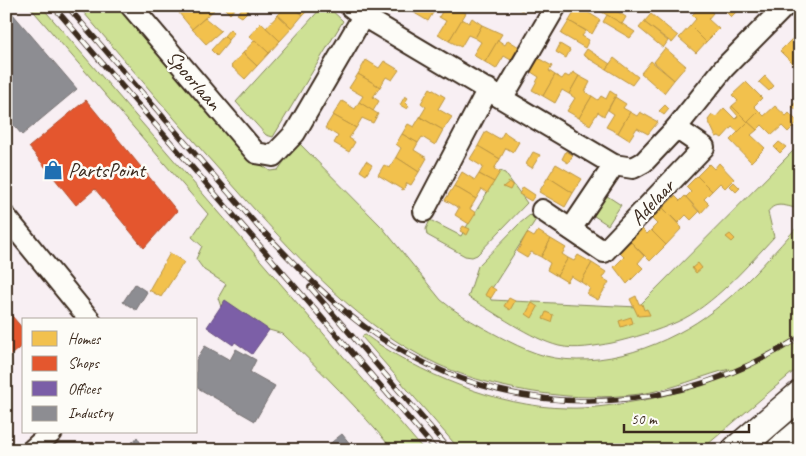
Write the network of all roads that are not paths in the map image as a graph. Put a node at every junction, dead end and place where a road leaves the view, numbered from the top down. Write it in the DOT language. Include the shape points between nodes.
graph roads {
  1 [pos="131,6"];
  2 [pos="556,6"];
  3 [pos="785,6"];
  4 [pos="361,10"];
  5 [pos="496,93"];
  6 [pos="676,128"];
  7 [pos="614,165"];
  8 [pos="542,210"];
  9 [pos="424,212"];
  10 [pos="6,217"];
  11 [pos="571,229"];
  12 [pos="88,318"];
  13 [pos="800,395"];
  14 [pos="50,434"];
  15 [pos="800,434"];
  16 [pos="32,450"];
  17 [pos="736,450"];
  18 [pos="781,450"];
  1 -- 4 [label="street, Spoorlaan" via="256,153 273,156 295,133"];
  2 -- 5 [label="street"];
  3 -- 6 [label="street, Adelaar" via="724,68"];
  4 -- 5 [label="street"];
  5 -- 7 [label="street"];
  5 -- 9 [label="street"];
  6 -- 7 [label="street, Adelaar" via="644,162 632,168"];
  6 -- 11 [label="street, Adelaar" via="704,147 604,252"];
  7 -- 11 [label="street"];
  8 -- 11 [label="street, Adelaar"];
  10 -- 12 [label="street"];
  13 -- 17 [label="main road"];
  14 -- 16 [label="street"];
  15 -- 18 [label="main road"];
}
